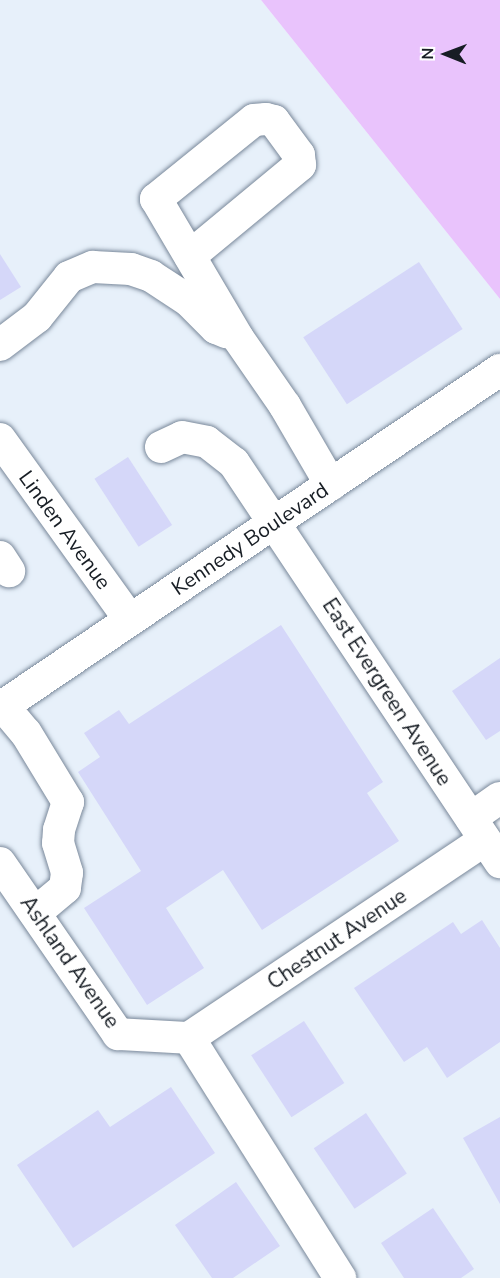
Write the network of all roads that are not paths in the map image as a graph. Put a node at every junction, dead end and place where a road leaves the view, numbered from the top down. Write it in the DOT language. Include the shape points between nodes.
graph roads {
  1 [pos="190,256"];
  2 [pos="238,338"];
  3 [pos="0,345"];
  4 [pos="500,370"];
  5 [pos="0,439"];
  6 [pos="162,447"];
  7 [pos="331,485"];
  8 [pos="275,522"];
  9 [pos="130,620"];
  10 [pos="2,707"];
  11 [pos="500,798"];
  12 [pos="485,840"];
  13 [pos="0,863"];
  14 [pos="34,913"];
  15 [pos="189,1038"];
  16 [pos="340,1278"];
  1 -- 1 [label="street" via="300,165 299,155 274,122 254,120 156,199"];
  1 -- 2 [label="street"];
  2 -- 3 [label="street" via="216,328 189,301 151,276 131,269 93,267 69,277 37,317"];
  2 -- 7 [label="street" via="285,406"];
  4 -- 7 [label="street, Kennedy Boulevard"];
  5 -- 9 [label="street, Linden Avenue"];
  6 -- 8 [label="street, East Evergreen Avenue" via="182,437 207,442 234,464"];
  7 -- 8 [label="street, Kennedy Boulevard"];
  8 -- 9 [label="street, Kennedy Boulevard"];
  8 -- 12 [label="street, East Evergreen Avenue"];
  9 -- 10 [label="street, Kennedy Boulevard"];
  10 -- 14 [label="street" via="26,733 68,802 58,843 67,873 65,888"];
  11 -- 12 [label="street, Chestnut Avenue"];
  12 -- 15 [label="street, Chestnut Avenue"];
  13 -- 14 [label="street, Ashland Avenue"];
  14 -- 15 [label="street, Ashland Avenue" via="118,1034"];
  15 -- 16 [label="street"];
}
